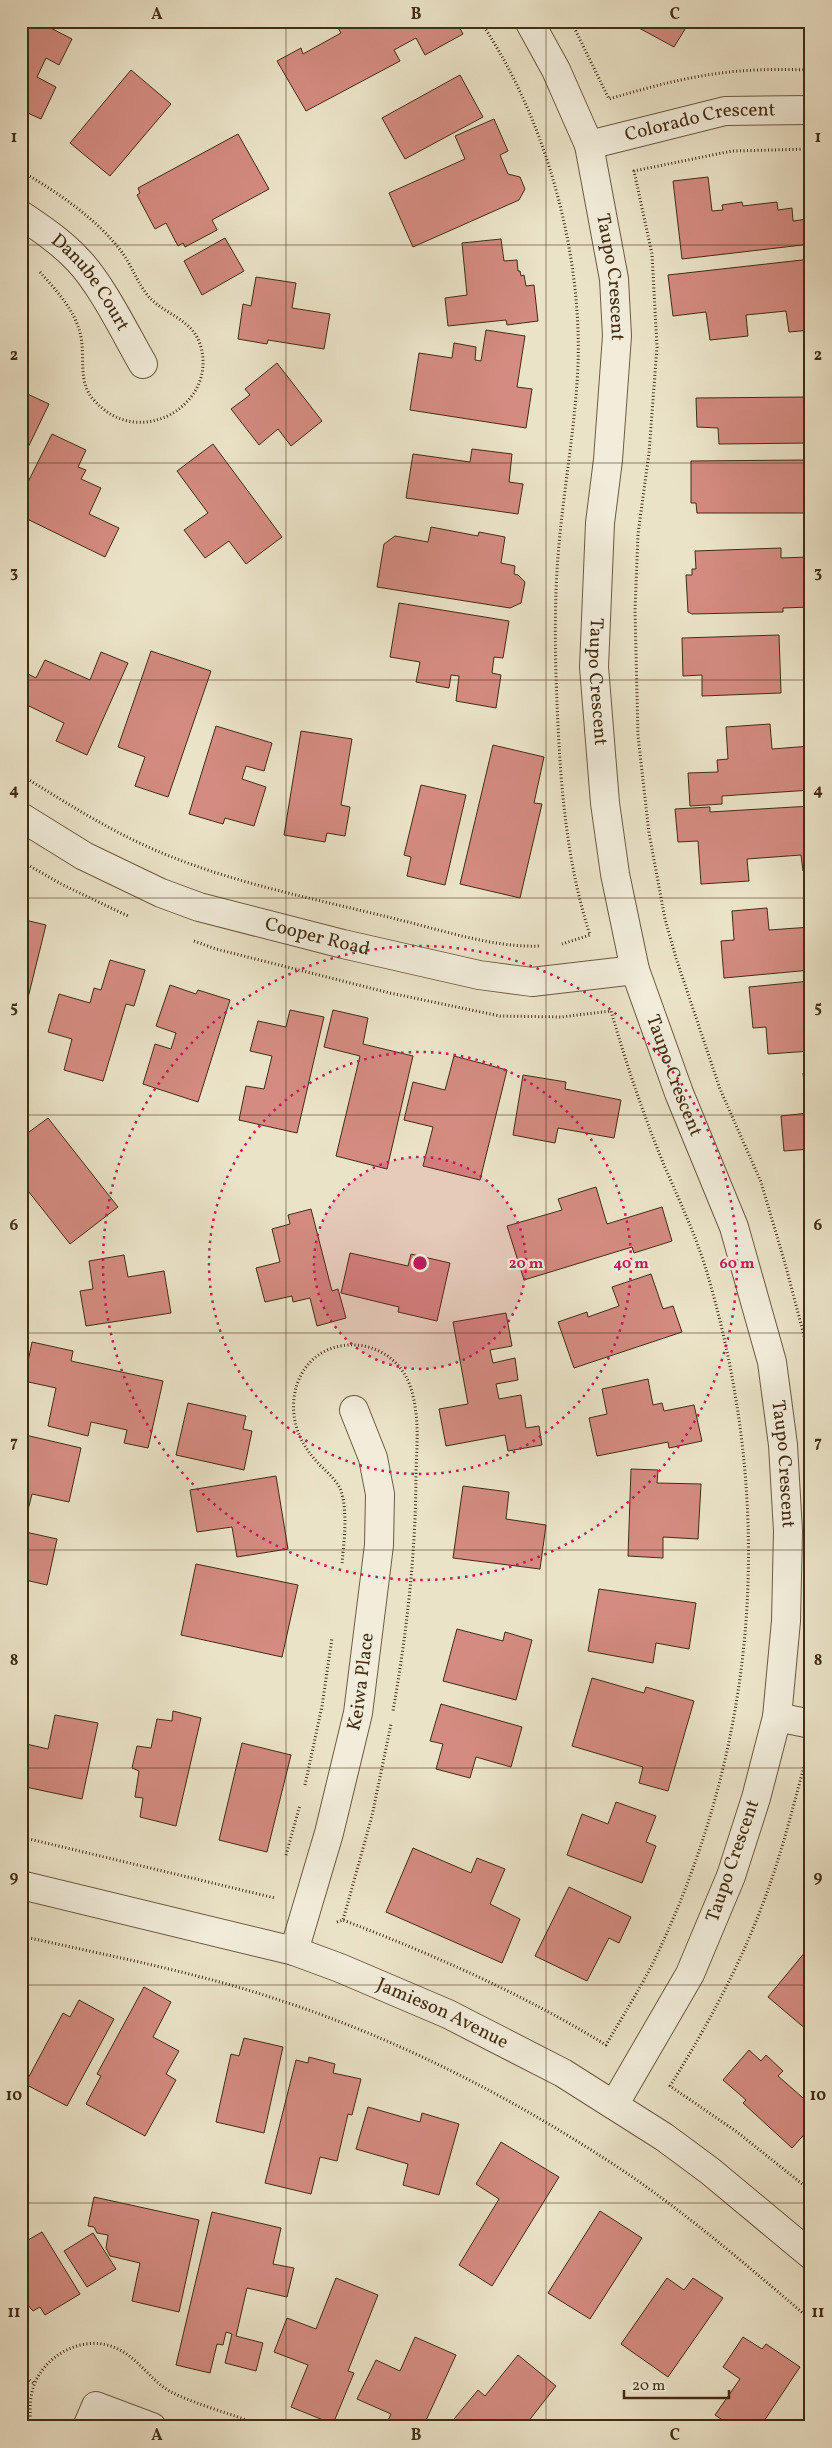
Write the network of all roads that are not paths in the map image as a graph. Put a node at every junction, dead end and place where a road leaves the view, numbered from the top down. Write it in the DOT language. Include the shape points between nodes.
graph roads {
  1 [pos="530,21"];
  2 [pos="811,110"];
  3 [pos="590,145"];
  4 [pos="21,215"];
  5 [pos="143,364"];
  6 [pos="21,817"];
  7 [pos="635,970"];
  8 [pos="354,1410"];
  9 [pos="777,1717"];
  10 [pos="811,1724"];
  11 [pos="21,1885"];
  12 [pos="294,1951"];
  13 [pos="614,2105"];
  14 [pos="811,2255"];
  15 [pos="93,2412"];
  16 [pos="152,2427"];
  1 -- 3 [label="street, Taupo Crescent"];
  2 -- 3 [label="street, Colorado Crescent" via="725,111"];
  3 -- 7 [label="street, Taupo Crescent" via="614,279 617,336 600,523 594,667 604,803"];
  4 -- 5 [label="street, Danube Court" via="54,237 80,261"];
  6 -- 7 [label="street, Cooper Road" via="84,856 161,893 199,907 343,944 479,975 532,982"];
  7 -- 9 [label="street, Taupo Crescent" via="679,1093 734,1227 772,1362 783,1445 788,1532 786,1621"];
  8 -- 12 [label="street, Keiwa Place" via="373,1458 380,1494 378,1555 358,1713 329,1833"];
  9 -- 10 [label="street"];
  9 -- 13 [label="street, Taupo Crescent" via="731,1876 704,1941 674,2003"];
  11 -- 12 [label="street, Jamieson Avenue"];
  12 -- 13 [label="street, Jamieson Avenue" via="448,2014 563,2073"];
  13 -- 14 [label="street, Jamieson Avenue" via="710,2171"];
  15 -- 16 [label="street"];
}
